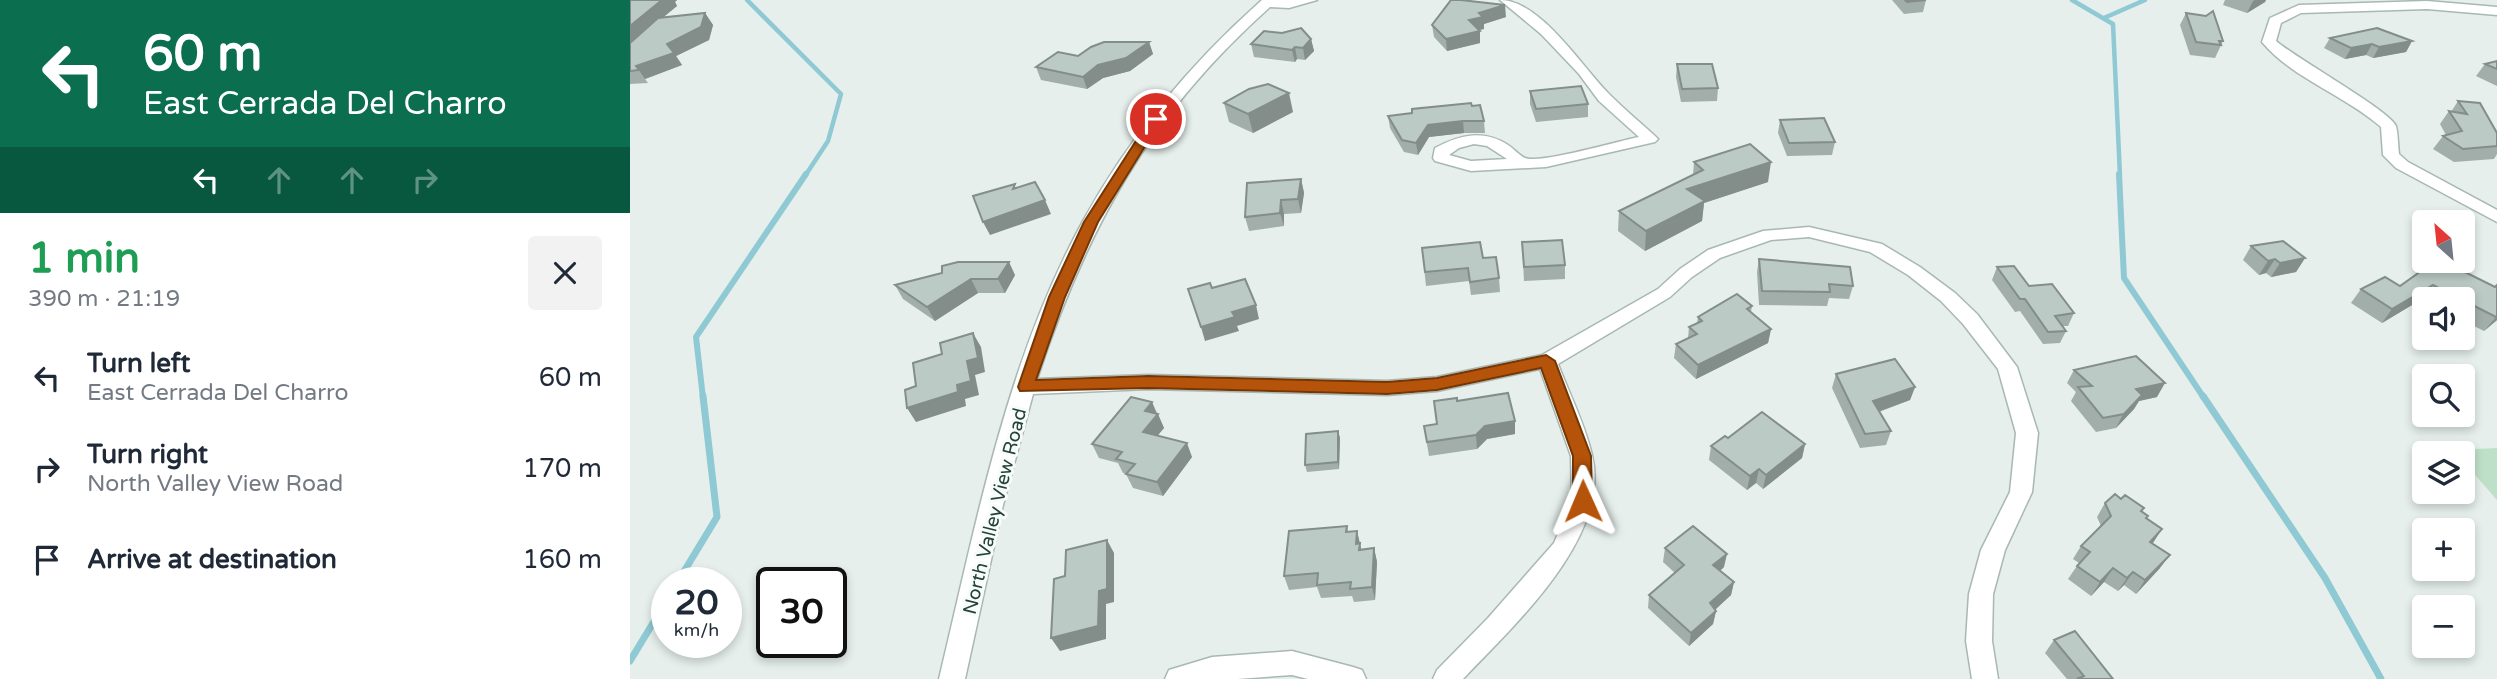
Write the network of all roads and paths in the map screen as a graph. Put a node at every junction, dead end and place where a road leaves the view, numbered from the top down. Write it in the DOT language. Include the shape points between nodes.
graph roads {
  1 [pos="1311,0"];
  2 [pos="1506,0"];
  3 [pos="1268,2"];
  4 [pos="2497,11"];
  5 [pos="1520,162"];
  6 [pos="2497,217"];
  7 [pos="1546,361"];
  8 [pos="1026,387"];
  9 [pos="952,679"];
  10 [pos="1178,679"];
  11 [pos="1353,679"];
  12 [pos="1446,679"];
  13 [pos="1985,679"];
  1 -- 3 [label="street"];
  2 -- 5 [label="street" via="1546,31 1604,98 1650,139 1546,162"];
  3 -- 8 [label="street, North Valley View Road" via="1232,33 1156,119 1091,222 1057,297"];
  4 -- 6 [label="street" via="2427,5 2299,9 2274,21 2269,42 2311,76 2372,110 2388,126 2391,155 2402,165"];
  7 -- 8 [label="street" via="1437,384 1387,388 1148,382"];
  7 -- 12 [label="street" via="1582,456 1583,501 1563,549"];
  7 -- 13 [label="street" via="1664,293 1714,254 1769,235 1809,232 1848,240 1876,248 1914,271 1970,319 2007,368 2027,433 2021,492 1993,550 1981,594 1979,641"];
  8 -- 9 [label="street, North Valley View Road" via="986,530"];
  10 -- 11 [label="street" via="1212,669 1292,663"];
}
